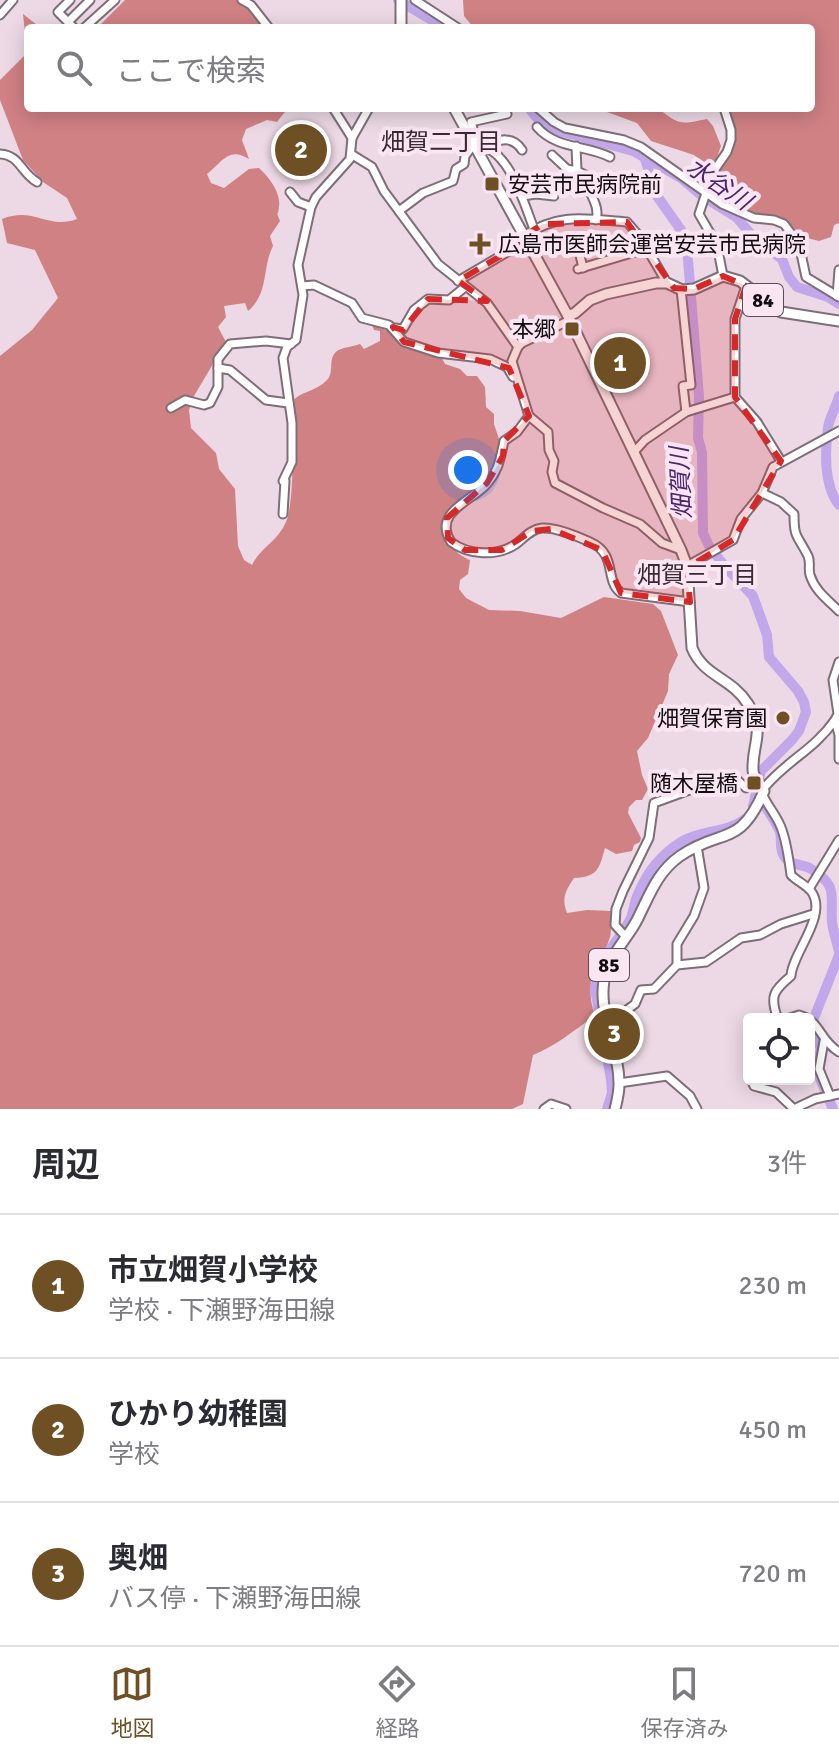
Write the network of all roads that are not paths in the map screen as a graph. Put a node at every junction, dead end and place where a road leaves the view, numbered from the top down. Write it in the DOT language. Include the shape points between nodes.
graph roads {
  1 [pos="13,0"];
  2 [pos="70,0"];
  3 [pos="90,0"];
  4 [pos="115,0"];
  5 [pos="242,0"];
  6 [pos="401,0"];
  7 [pos="415,0"];
  8 [pos="0,15"];
  9 [pos="401,23"];
  10 [pos="70,24"];
  11 [pos="72,24"];
  12 [pos="88,24"];
  13 [pos="266,24"];
  14 [pos="452,24"];
  15 [pos="336,112"];
  16 [pos="367,112"];
  17 [pos="457,112"];
  18 [pos="543,112"];
  19 [pos="725,112"];
  20 [pos="507,114"];
  21 [pos="537,127"];
  22 [pos="565,128"];
  23 [pos="352,138"];
  24 [pos="563,142"];
  25 [pos="478,145"];
  26 [pos="576,146"];
  27 [pos="522,150"];
  28 [pos="0,154"];
  29 [pos="351,154"];
  30 [pos="552,155"];
  31 [pos="610,157"];
  32 [pos="577,171"];
  33 [pos="37,182"];
  34 [pos="290,192"];
  35 [pos="522,196"];
  36 [pos="554,196"];
  37 [pos="705,197"];
  38 [pos="311,207"];
  39 [pos="399,211"];
  40 [pos="596,220"];
  41 [pos="534,229"];
  42 [pos="525,238"];
  43 [pos="645,249"];
  44 [pos="579,251"];
  45 [pos="839,270"];
  46 [pos="723,276"];
  47 [pos="667,283"];
  48 [pos="462,284"];
  49 [pos="302,286"];
  50 [pos="746,286"];
  51 [pos="682,290"];
  52 [pos="838,297"];
  53 [pos="569,318"];
  54 [pos="839,321"];
  55 [pos="393,327"];
  56 [pos="291,344"];
  57 [pos="518,347"];
  58 [pos="218,368"];
  59 [pos="521,394"];
  60 [pos="735,397"];
  61 [pos="288,403"];
  62 [pos="171,408"];
  63 [pos="689,411"];
  64 [pos="529,416"];
  65 [pos="839,431"];
  66 [pos="634,452"];
  67 [pos="781,461"];
  68 [pos="762,493"];
  69 [pos="283,514"];
  70 [pos="681,550"];
  71 [pos="687,566"];
  72 [pos="690,602"];
  73 [pos="839,611"];
  74 [pos="839,662"];
  75 [pos="837,716"];
  76 [pos="839,759"];
  77 [pos="759,788"];
  78 [pos="839,840"];
  79 [pos="697,846"];
  80 [pos="809,889"];
  81 [pos="813,914"];
  82 [pos="626,937"];
  83 [pos="677,965"];
  84 [pos="776,1013"];
  85 [pos="815,1023"];
  86 [pos="824,1041"];
  87 [pos="839,1052"];
  88 [pos="616,1063"];
  89 [pos="619,1083"];
  90 [pos="754,1085"];
  91 [pos="835,1095"];
  92 [pos="544,1109"];
  93 [pos="566,1109"];
  94 [pos="615,1109"];
  95 [pos="697,1109"];
  1 -- 8 [label="street"];
  2 -- 10 [label="street" via="58,12"];
  3 -- 11 [label="street"];
  4 -- 12 [label="street"];
  5 -- 13 [label="street"];
  6 -- 9 [label="main road"];
  7 -- 14 [label="street"];
  15 -- 23 [label="street"];
  16 -- 23 [label="street"];
  17 -- 25 [label="main road"];
  18 -- 22 [label="street"];
  19 -- 37 [label="street" via="731,140"];
  20 -- 25 [label="street" via="471,122"];
  21 -- 24 [label="street" via="551,140"];
  22 -- 24 [label="street"];
  22 -- 37 [label="street" via="641,147"];
  23 -- 29 [label="street"];
  24 -- 26 [label="street"];
  25 -- 27 [label="street" via="510,140"];
  25 -- 35 [label="street" via="504,162"];
  25 -- 39 [label="street" via="457,167 453,181 423,193"];
  25 -- 42 [label="main road"];
  26 -- 31 [label="street"];
  26 -- 32 [label="street"];
  28 -- 33 [label="street" via="15,158"];
  29 -- 38 [label="street"];
  29 -- 39 [label="street" via="372,167"];
  30 -- 32 [label="street"];
  32 -- 40 [label="street" via="587,176 599,210"];
  34 -- 38 [label="street"];
  35 -- 36 [label="street"];
  35 -- 41 [label="street"];
  37 -- 46 [label="street" via="699,214 717,245"];
  37 -- 52 [label="street" via="748,216 784,224 799,244 806,277"];
  38 -- 49 [label="street" via="298,265"];
  39 -- 48 [label="street" via="438,264"];
  40 -- 41 [label="street" via="563,218"];
  40 -- 43 [label="street" via="627,222"];
  41 -- 42 [label="street"];
  42 -- 48 [label="street"];
  42 -- 53 [label="main road"];
  43 -- 44 [label="street" via="580,268"];
  43 -- 47 [label="street"];
  45 -- 52 [label="street"];
  46 -- 50 [label="main road, 84"];
  46 -- 51 [label="main road, 84"];
  47 -- 51 [label="main road, 84"];
  47 -- 53 [label="main road" via="606,294"];
  48 -- 55 [label="street" via="449,300 428,299 403,329"];
  48 -- 57 [label="street" via="487,303"];
  49 -- 55 [label="street" via="317,287 354,305 362,318"];
  49 -- 56 [label="street"];
  50 -- 54 [label="main road, 84" via="781,312"];
  50 -- 60 [label="street" via="735,319"];
  51 -- 63 [label="street" via="691,385 683,386 683,404"];
  53 -- 57 [label="street"];
  53 -- 66 [label="main road"];
  55 -- 59 [label="street" via="404,342 507,367"];
  56 -- 58 [label="street" via="233,342 218,359"];
  56 -- 61 [label="street" via="283,358"];
  57 -- 59 [label="street" via="512,361"];
  58 -- 61 [label="street" via="230,370 266,400"];
  58 -- 62 [label="street" via="218,387 210,403 185,400"];
  59 -- 64 [label="street"];
  60 -- 63 [label="street"];
  60 -- 67 [label="street"];
  61 -- 69 [label="street" via="292,462 283,481"];
  63 -- 66 [label="street"];
  64 -- 70 [label="street" via="548,432 555,483"];
  64 -- 72 [label="street" via="504,441 503,458 485,485 447,518 451,542 474,553 494,552 538,529 551,529 602,550 621,593"];
  65 -- 67 [label="street"];
  66 -- 70 [label="main road"];
  67 -- 68 [label="street" via="770,471"];
  68 -- 71 [label="street" via="741,519 733,540"];
  68 -- 73 [label="street" via="794,514 796,538 809,559 813,582"];
  70 -- 71 [label="main road"];
  71 -- 72 [label="main road"];
  72 -- 77 [label="main road" via="696,658 733,686 758,723"];
  74 -- 75 [label="street" via="833,680"];
  75 -- 76 [label="street"];
  75 -- 77 [label="street" via="818,742"];
  77 -- 79 [label="main road, 85" via="750,820 739,830"];
  77 -- 80 [label="street" via="783,831 791,875"];
  77 -- 82 [label="street" via="746,788 733,776 725,777 654,803 649,838 616,909 615,925"];
  78 -- 80 [label="street"];
  79 -- 82 [label="main road, 85" via="676,859 652,886"];
  79 -- 83 [label="street" via="704,888 677,944"];
  80 -- 81 [label="street"];
  81 -- 83 [label="street" via="741,938 706,962"];
  81 -- 84 [label="street" via="791,976 776,989"];
  82 -- 88 [label="main road, 85" via="610,963 604,988"];
  83 -- 88 [label="street" via="654,989 641,990 624,1012 624,1046"];
  85 -- 86 [label="street"];
  86 -- 87 [label="street"];
  86 -- 91 [label="street" via="819,1069"];
  88 -- 89 [label="main road, 85"];
  89 -- 94 [label="main road, 85"];
  89 -- 95 [label="street" via="667,1076"];
  90 -- 91 [label="street" via="776,1092 794,1109"];
  92 -- 93 [label="street" via="551,1104"];
}
